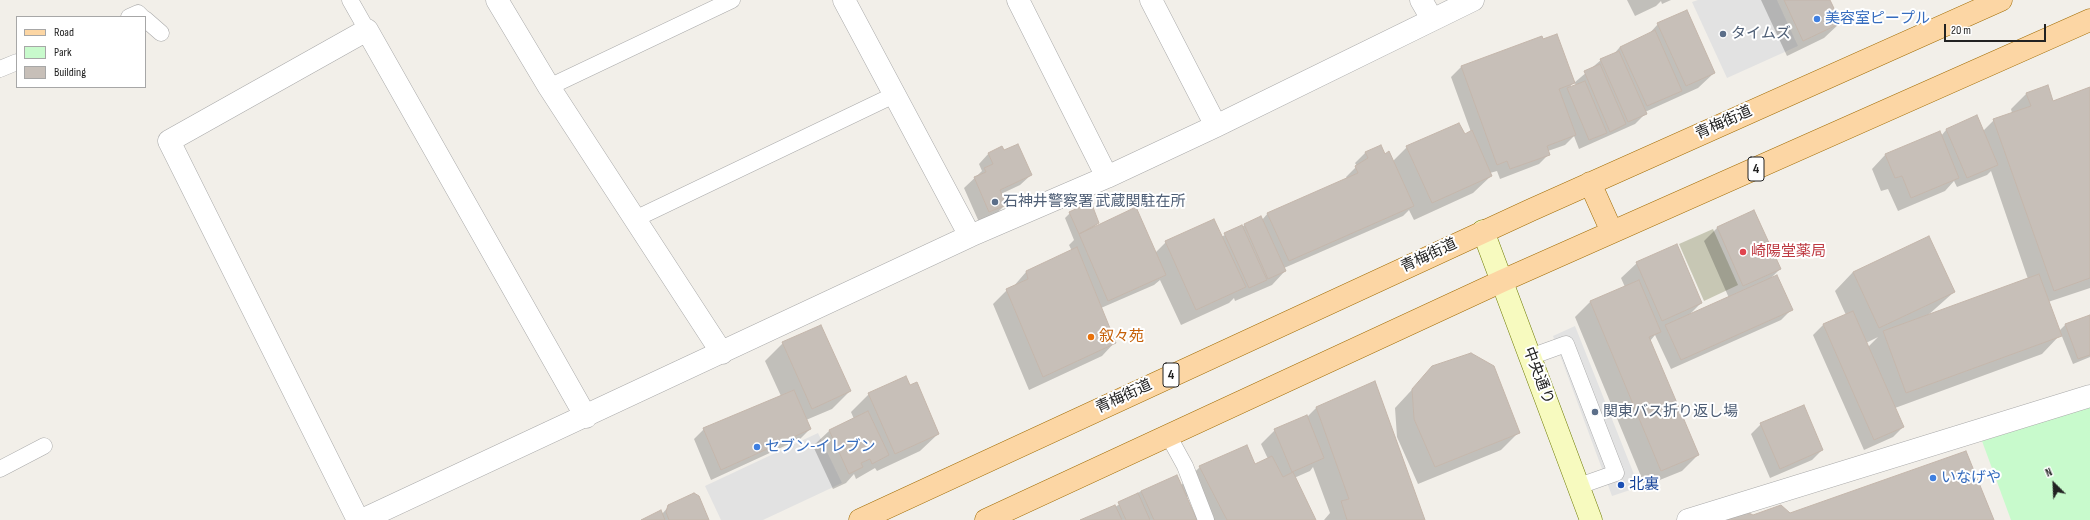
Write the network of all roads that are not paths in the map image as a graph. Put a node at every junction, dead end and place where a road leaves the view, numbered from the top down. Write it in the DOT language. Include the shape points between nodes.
graph roads {
  1 [pos="350,0"];
  2 [pos="497,0"];
  3 [pos="732,0"];
  4 [pos="844,0"];
  5 [pos="1018,0"];
  6 [pos="1151,0"];
  7 [pos="1421,0"];
  8 [pos="1473,0"];
  9 [pos="2001,0"];
  10 [pos="131,16"];
  11 [pos="141,16"];
  12 [pos="1432,19"];
  13 [pos="146,20"];
  14 [pos="2090,20"];
  15 [pos="367,30"];
  16 [pos="161,33"];
  17 [pos="16,62"];
  18 [pos="0,69"];
  19 [pos="549,87"];
  20 [pos="894,95"];
  21 [pos="1216,126"];
  22 [pos="1107,177"];
  23 [pos="1590,183"];
  24 [pos="635,219"];
  25 [pos="1483,231"];
  26 [pos="1612,232"];
  27 [pos="970,236"];
  28 [pos="1502,281"];
  29 [pos="722,353"];
  30 [pos="1530,357"];
  31 [pos="2090,396"];
  32 [pos="586,417"];
  33 [pos="1168,435"];
  34 [pos="44,446"];
  35 [pos="0,469"];
  36 [pos="1579,486"];
  37 [pos="358,520"];
  38 [pos="362,520"];
  39 [pos="860,520"];
  40 [pos="986,520"];
  41 [pos="1206,520"];
  42 [pos="1592,520"];
  43 [pos="1688,520"];
  1 -- 15 [label="lane"];
  2 -- 19 [label="street"];
  3 -- 19 [label="lane"];
  4 -- 20 [label="street"];
  5 -- 22 [label="street"];
  6 -- 21 [label="street"];
  7 -- 12 [label="street"];
  8 -- 12 [label="street"];
  9 -- 23 [label="main road, 青梅街道 / 4"];
  10 -- 11 [label="lane" via="138,13"];
  12 -- 21 [label="street"];
  13 -- 16 [label="lane"];
  14 -- 26 [label="main road, 4"];
  15 -- 32 [label="street"];
  15 -- 37 [label="street" via="169,141"];
  17 -- 18 [label="lane"];
  19 -- 24 [label="street"];
  20 -- 24 [label="lane"];
  20 -- 27 [label="street"];
  21 -- 22 [label="street"];
  22 -- 27 [label="street"];
  23 -- 25 [label="main road, 青梅街道 / 4"];
  23 -- 26 [label="main road"];
  24 -- 29 [label="street"];
  25 -- 28 [label="street, 中央通り"];
  25 -- 39 [label="main road, 青梅街道 / 4"];
  26 -- 28 [label="main road, 4"];
  27 -- 29 [label="street"];
  28 -- 30 [label="street, 中央通り"];
  28 -- 33 [label="main road, 4"];
  29 -- 32 [label="street"];
  30 -- 36 [label="street, 中央通り"];
  30 -- 36 [label="lane" via="1566,344 1616,473"];
  31 -- 43 [label="street"];
  32 -- 38 [label="street"];
  33 -- 40 [label="main road, 4"];
  33 -- 41 [label="lane" via="1185,466"];
  34 -- 35 [label="lane"];
  36 -- 42 [label="street, 中央通り"];
}
